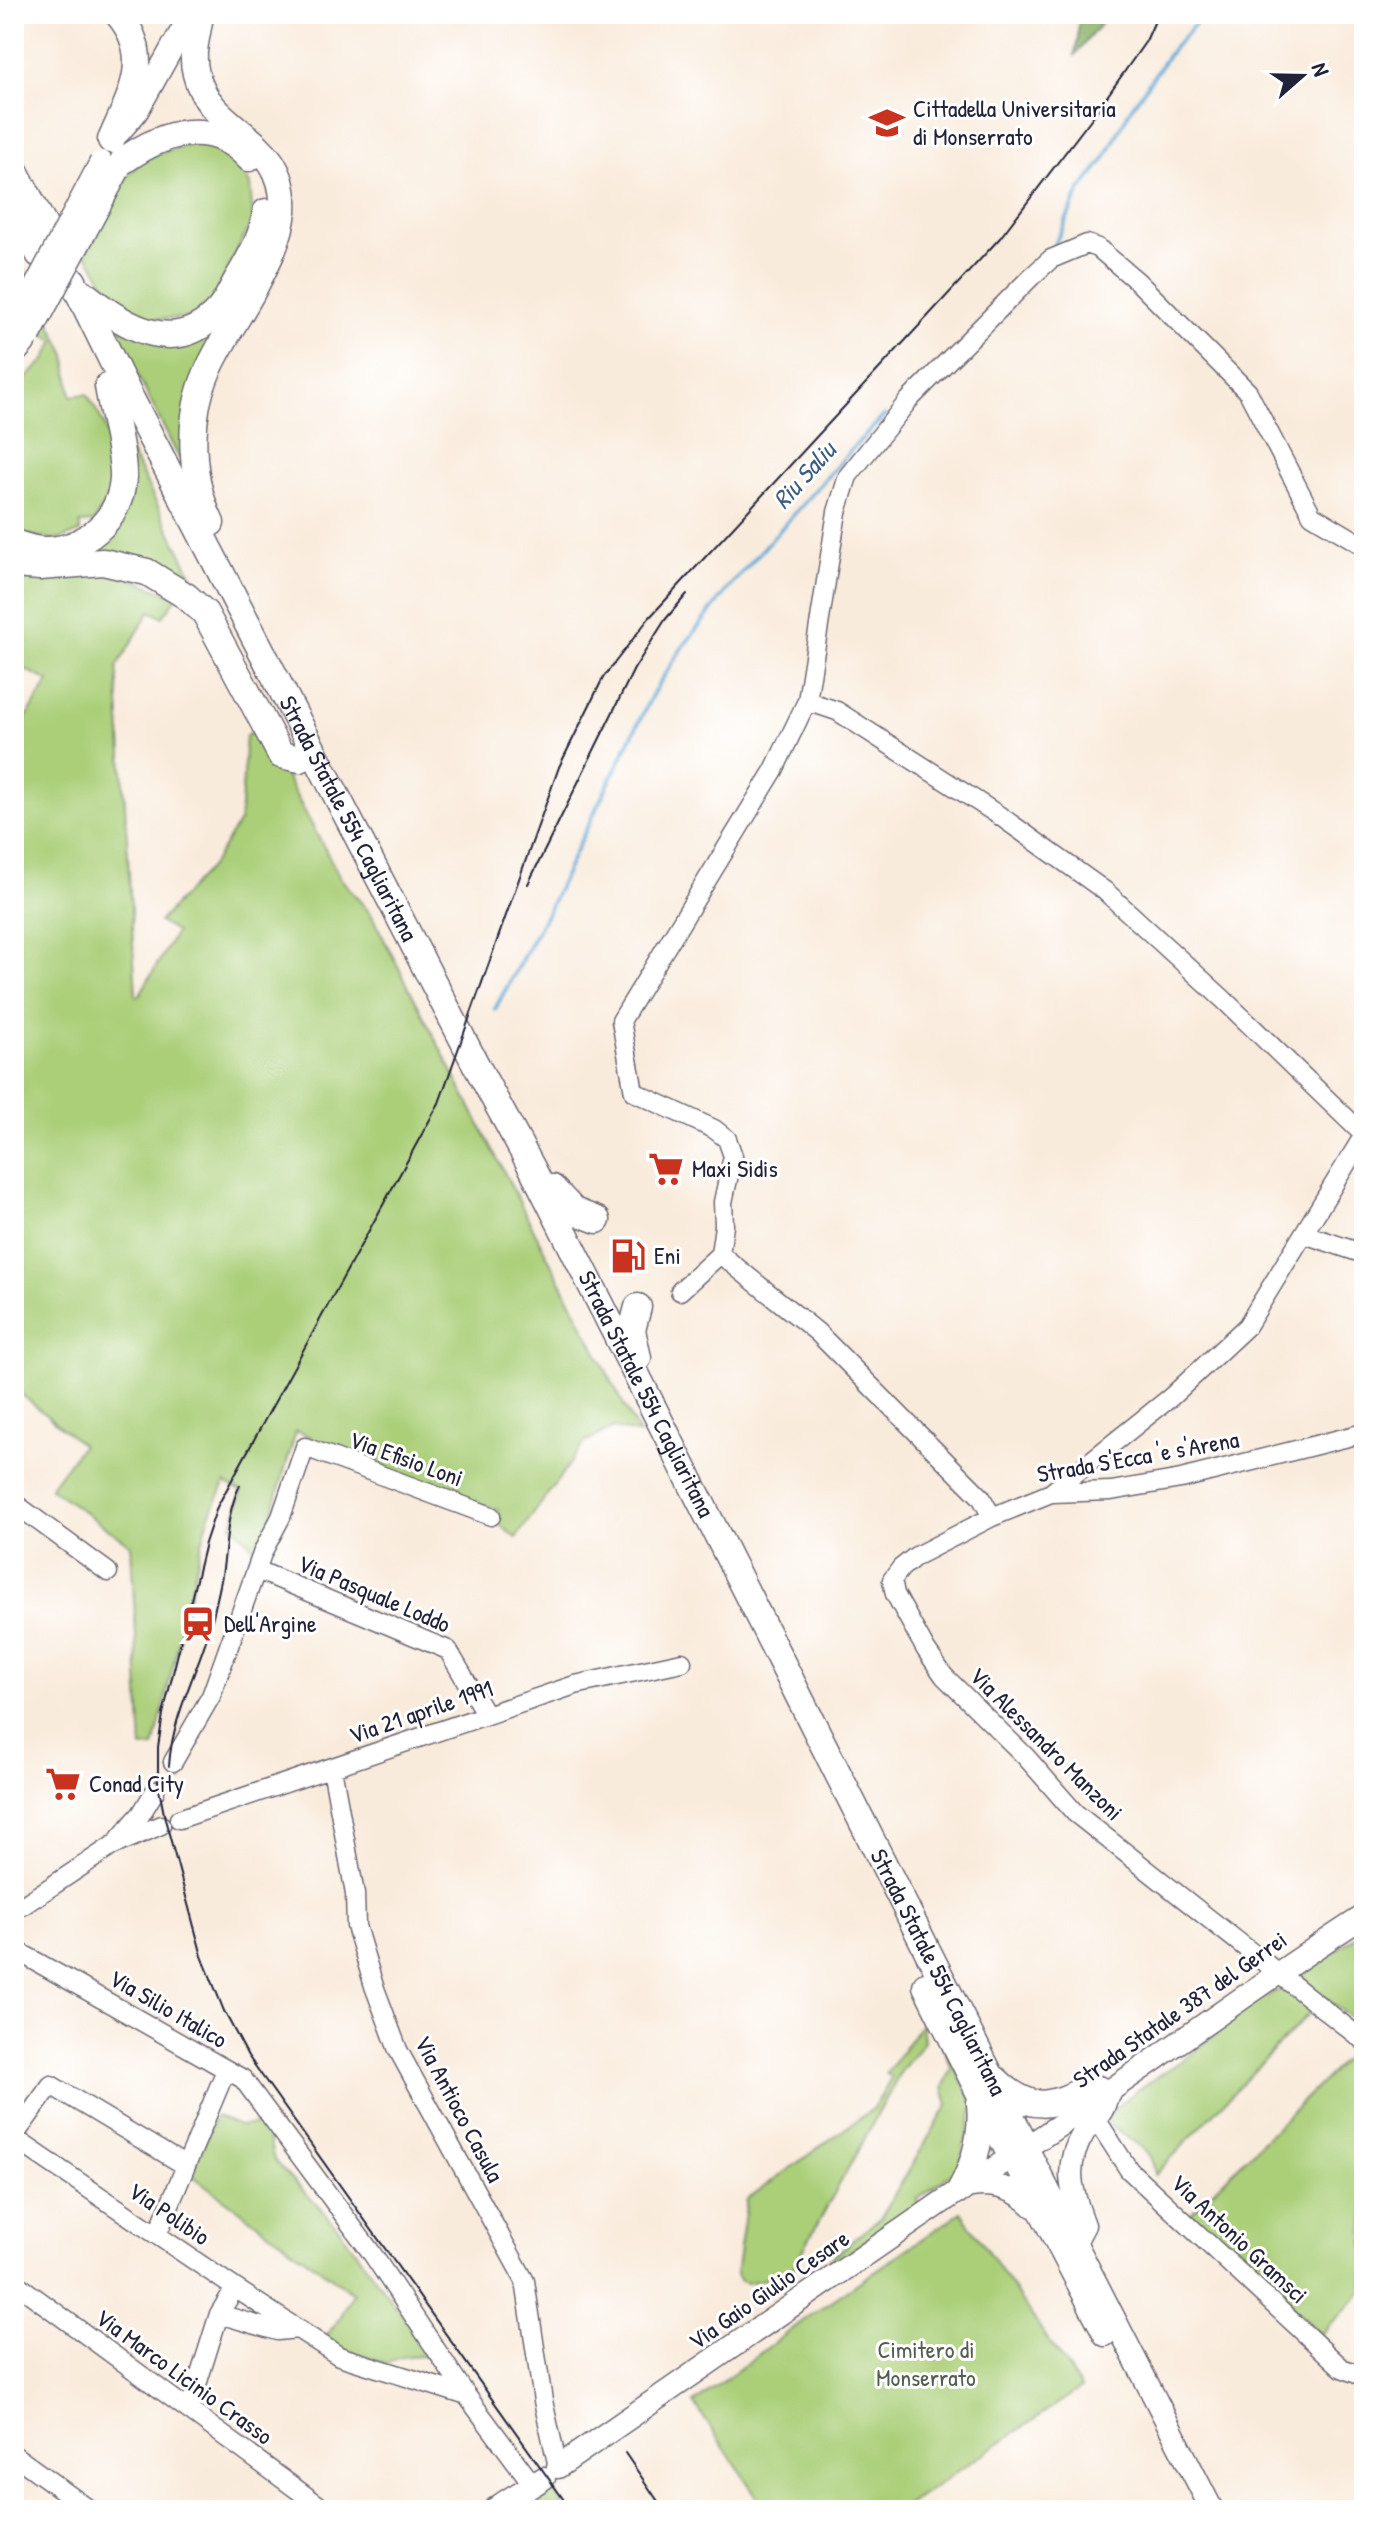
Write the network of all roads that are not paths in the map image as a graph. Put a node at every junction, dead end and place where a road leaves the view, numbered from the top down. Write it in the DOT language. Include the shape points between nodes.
graph roads {
  1 [pos="118,14"];
  2 [pos="191,14"];
  3 [pos="200,14"];
  4 [pos="114,158"];
  5 [pos="14,169"];
  6 [pos="14,207"];
  7 [pos="14,233"];
  8 [pos="41,246"];
  9 [pos="70,289"];
  10 [pos="21,339"];
  11 [pos="108,386"];
  12 [pos="14,543"];
  13 [pos="1364,546"];
  14 [pos="213,557"];
  15 [pos="14,565"];
  16 [pos="807,701"];
  17 [pos="300,759"];
  18 [pos="450,1032"];
  19 [pos="470,1070"];
  20 [pos="1364,1135"];
  21 [pos="532,1168"];
  22 [pos="597,1220"];
  23 [pos="1304,1234"];
  24 [pos="720,1254"];
  25 [pos="1364,1254"];
  26 [pos="680,1291"];
  27 [pos="638,1307"];
  28 [pos="644,1389"];
  29 [pos="1364,1433"];
  30 [pos="1051,1493"];
  31 [pos="14,1503"];
  32 [pos="491,1516"];
  33 [pos="992,1517"];
  34 [pos="257,1570"];
  35 [pos="108,1572"];
  36 [pos="892,1580"];
  37 [pos="682,1662"];
  38 [pos="486,1715"];
  39 [pos="173,1762"];
  40 [pos="332,1768"];
  41 [pos="155,1791"];
  42 [pos="112,1846"];
  43 [pos="17,1909"];
  44 [pos="1364,1916"];
  45 [pos="14,1949"];
  46 [pos="1277,1972"];
  47 [pos="1364,2041"];
  48 [pos="226,2070"];
  49 [pos="984,2081"];
  50 [pos="1108,2093"];
  51 [pos="1096,2119"];
  52 [pos="14,2137"];
  53 [pos="1020,2153"];
  54 [pos="186,2166"];
  55 [pos="961,2189"];
  56 [pos="1043,2219"];
  57 [pos="157,2235"];
  58 [pos="1075,2242"];
  59 [pos="14,2282"];
  60 [pos="235,2288"];
  61 [pos="219,2314"];
  62 [pos="298,2329"];
  63 [pos="1364,2377"];
  64 [pos="467,2396"];
  65 [pos="189,2410"];
  66 [pos="14,2455"];
  67 [pos="535,2486"];
  68 [pos="90,2510"];
  69 [pos="325,2510"];
  70 [pos="494,2510"];
  71 [pos="1197,2510"];
  72 [pos="1212,2510"];
  1 -- 4 [label="highway" via="133,41 138,66"];
  2 -- 4 [label="main road"];
  3 -- 14 [label="highway" via="193,51 201,88 217,112 263,150 278,175 283,201 280,232 268,262 205,375 196,408 194,457 198,488 217,534"];
  4 -- 9 [label="highway" via="179,133 200,132 226,141 256,166 268,203 264,224 220,310 189,332 154,334 131,328"];
  4 -- 10 [label="main road, bridge"];
  5 -- 8 [label="highway"];
  6 -- 8 [label="highway"];
  7 -- 8 [label="highway"];
  9 -- 11 [label="highway, Strada Statale 554 Cagliaritana"];
  9 -- 14 [label="highway, Strada Statale 554 Cagliaritana"];
  11 -- 12 [label="highway" via="123,478 116,507 96,533 66,549 40,551"];
  11 -- 17 [label="highway, Strada Statale 554 Cagliaritana"];
  13 -- 16 [label="street" via="1312,515 1248,392 1137,281 1087,244 1051,259 1020,288 909,400 848,476 837,512"];
  14 -- 18 [label="highway, Strada Statale 554 Cagliaritana"];
  15 -- 17 [label="highway" via="103,562 147,572 186,596 205,613 281,755"];
  16 -- 20 [label="street" via="837,711 1105,891"];
  16 -- 24 [label="street" via="774,770 621,1021 634,1092 727,1139 733,1156"];
  17 -- 18 [label="highway, Strada Statale 554 Cagliaritana"];
  18 -- 19 [label="highway, Strada Statale 554 Cagliaritana"];
  19 -- 21 [label="highway, Strada Statale 554 Cagliaritana"];
  19 -- 49 [label="highway, Strada Statale 554 Cagliaritana" via="762,1657"];
  20 -- 23 [label="street"];
  21 -- 22 [label="highway" via="574,1211"];
  21 -- 28 [label="highway, Strada Statale 554 Cagliaritana"];
  23 -- 25 [label="street"];
  23 -- 30 [label="street" via="1247,1326 1171,1397"];
  24 -- 26 [label="street"];
  24 -- 33 [label="street" via="817,1332 981,1497"];
  27 -- 28 [label="highway" via="632,1330"];
  28 -- 49 [label="highway, Strada Statale 554 Cagliaritana"];
  29 -- 30 [label="street, Strada S'Ecca 'e s'Arena" via="1181,1479 1111,1491"];
  30 -- 33 [label="street, Strada S'Ecca 'e s'Arena"];
  31 -- 35 [label="street"];
  32 -- 34 [label="street, Via Efisio Loni" via="305,1447"];
  33 -- 36 [label="street, Strada S'Ecca 'e s'Arena" via="916,1556"];
  34 -- 38 [label="street, Via Pasquale Loddo" via="448,1650"];
  34 -- 39 [label="street" via="211,1696"];
  36 -- 46 [label="street, Via Alessandro Manzoni" via="895,1594 944,1676 1075,1813"];
  37 -- 38 [label="street, Via 21 aprile 1991" via="575,1685"];
  38 -- 40 [label="street, Via 21 aprile 1991"];
  40 -- 42 [label="street, Via 21 aprile 1991"];
  40 -- 67 [label="street, Via Antioco Casula" via="356,1926 398,2050 525,2281 543,2401"];
  41 -- 42 [label="street"];
  42 -- 43 [label="street, Via 21 aprile 1991"];
  44 -- 46 [label="main road, Strada Statale 387 del Gerrei"];
  45 -- 48 [label="street, Via Silio Italico"];
  46 -- 47 [label="street, Via Alessandro Manzoni"];
  46 -- 50 [label="main road, Strada Statale 387 del Gerrei"];
  48 -- 54 [label="street, Via Silio Italico"];
  48 -- 64 [label="street" via="243,2079 371,2252"];
  49 -- 50 [label="highway" via="1033,2102 1054,2104 1090,2086"];
  49 -- 53 [label="highway, Strada Statale 554 Cagliaritana"];
  49 -- 55 [label="highway" via="978,2145"];
  50 -- 51 [label="main road"];
  50 -- 53 [label="main road, Strada Statale 387 del Gerrei"];
  51 -- 58 [label="main road" via="1083,2134 1072,2163 1069,2182 1084,2225"];
  51 -- 63 [label="street, Via Antonio Gramsci" via="1129,2170 1342,2368"];
  52 -- 54 [label="street" via="51,2085"];
  52 -- 57 [label="street, Via Polibio"];
  53 -- 55 [label="main road, Via Gaio Giulio Cesare"];
  53 -- 56 [label="main road, Strada Statale 554 Cagliaritana"];
  53 -- 58 [label="main road, Strada Statale 554 Cagliaritana"];
  54 -- 57 [label="street, Via Silio Italico"];
  55 -- 56 [label="main road" via="992,2185 1012,2191"];
  55 -- 67 [label="main road, Via Gaio Giulio Cesare"];
  56 -- 71 [label="main road, Strada Statale 554 Cagliaritana"];
  57 -- 60 [label="street, Via Polibio"];
  58 -- 72 [label="main road, Strada Statale 554 Cagliaritana"];
  59 -- 65 [label="street, Via Marco Licinio Crasso"];
  60 -- 61 [label="street"];
  60 -- 62 [label="street, Via Polibio"];
  61 -- 62 [label="street, Via Polibio" via="277,2331"];
  61 -- 65 [label="street"];
  62 -- 64 [label="street, Via Polibio" via="339,2356"];
  64 -- 67 [label="street"];
  65 -- 69 [label="street, Via Marco Licinio Crasso"];
  66 -- 68 [label="street"];
  67 -- 70 [label="main road, Via Gaio Giulio Cesare"];
}
